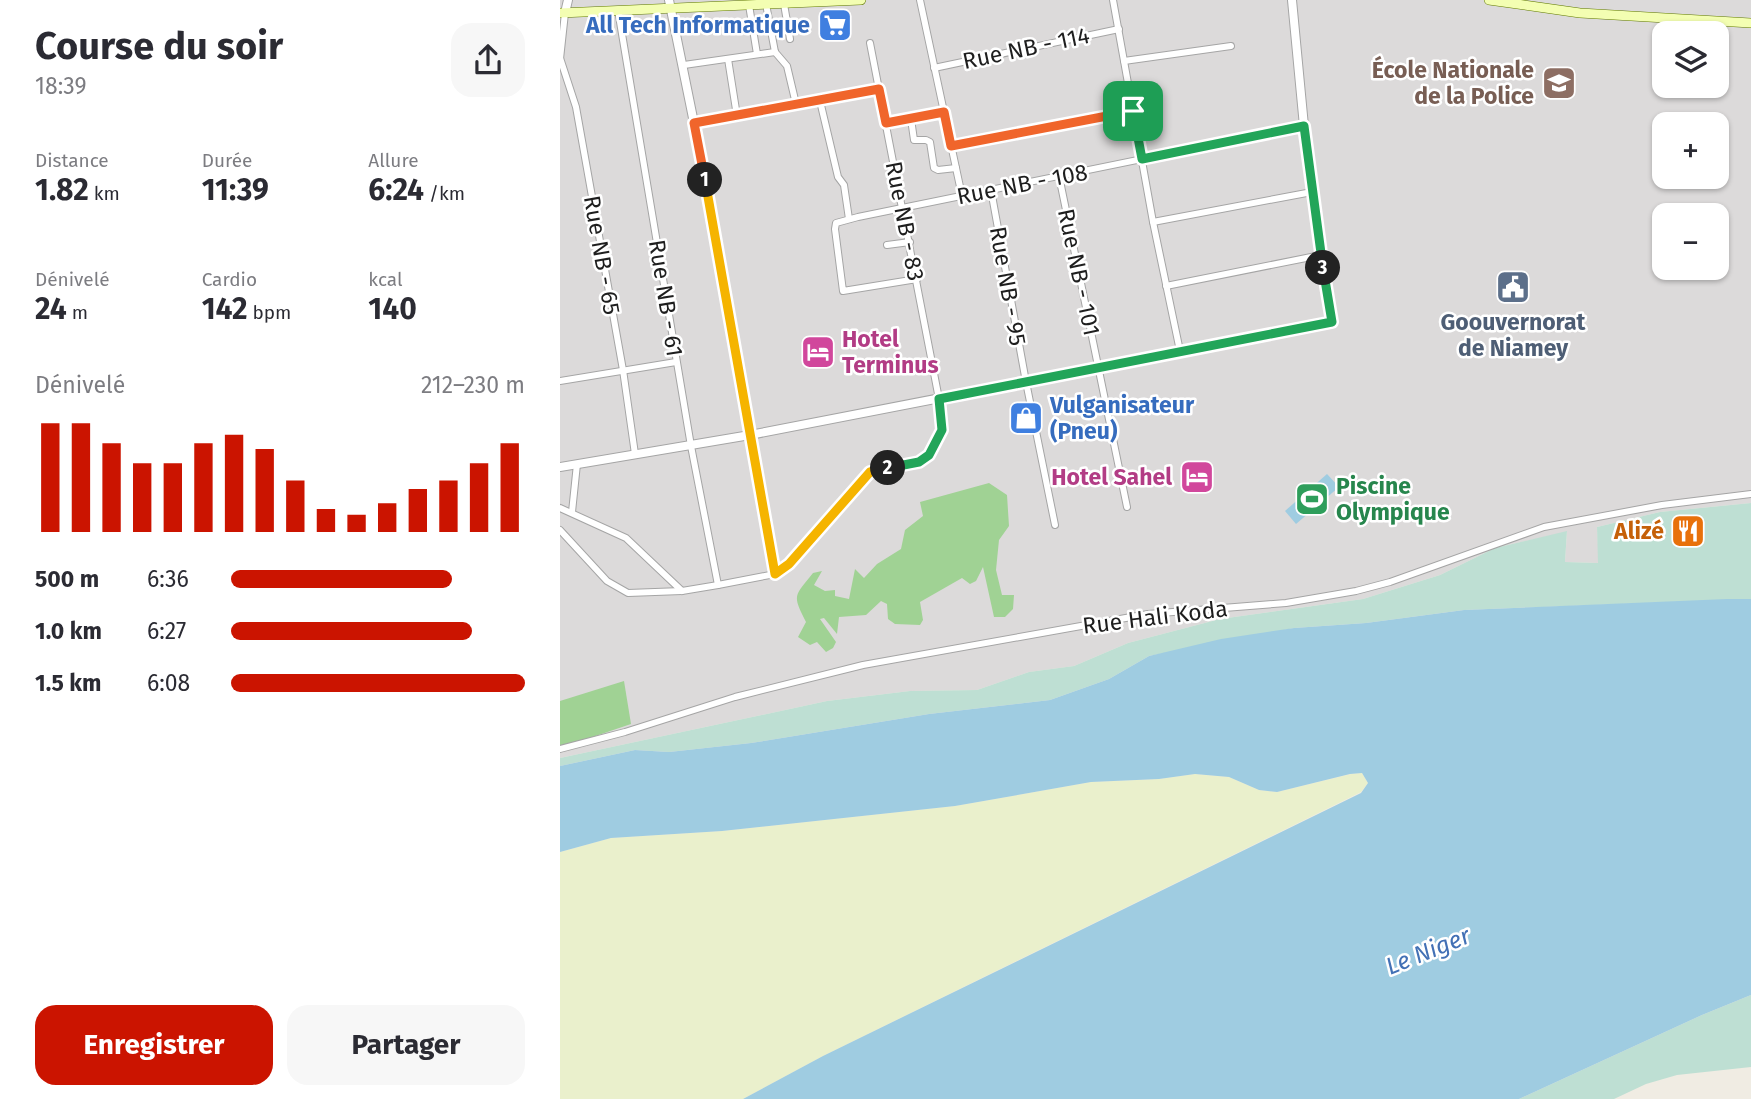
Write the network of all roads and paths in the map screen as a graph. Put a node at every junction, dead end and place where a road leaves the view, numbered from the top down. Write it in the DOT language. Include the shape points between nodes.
graph roads {
  1 [pos="568,0"];
  2 [pos="861,0"];
  3 [pos="920,0"];
  4 [pos="1113,0"];
  5 [pos="1292,0"];
  6 [pos="1489,0"];
  7 [pos="670,4"];
  8 [pos="766,4"];
  9 [pos="784,4"];
  10 [pos="749,5"];
  11 [pos="618,10"];
  12 [pos="563,13"];
  13 [pos="1751,23"];
  14 [pos="1119,29"];
  15 [pos="790,39"];
  16 [pos="870,43"];
  17 [pos="1231,46"];
  18 [pos="775,52"];
  19 [pos="757,54"];
  20 [pos="560,58"];
  21 [pos="728,58"];
  22 [pos="1124,61"];
  23 [pos="684,65"];
  24 [pos="934,68"];
  25 [pos="879,89"];
  26 [pos="820,101"];
  27 [pos="796,104"];
  28 [pos="1133,111"];
  29 [pos="944,112"];
  30 [pos="737,116"];
  31 [pos="911,119"];
  32 [pos="694,123"];
  33 [pos="886,123"];
  34 [pos="1304,126"];
  35 [pos="951,146"];
  36 [pos="1142,159"];
  37 [pos="956,168"];
  38 [pos="1059,176"];
  39 [pos="991,190"];
  40 [pos="1312,192"];
  41 [pos="962,196"];
  42 [pos="903,208"];
  43 [pos="849,219"];
  44 [pos="1153,222"];
  45 [pos="910,242"];
  46 [pos="887,245"];
  47 [pos="1321,255"];
  48 [pos="917,279"];
  49 [pos="1166,286"];
  50 [pos="1180,351"];
  51 [pos="676,362"];
  52 [pos="1098,368"];
  53 [pos="623,370"];
  54 [pos="560,382"];
  55 [pos="1026,382"];
  56 [pos="939,399"];
  57 [pos="750,435"];
  58 [pos="691,446"];
  59 [pos="635,454"];
  60 [pos="577,464"];
  61 [pos="560,467"];
  62 [pos="1751,494"];
  63 [pos="1127,507"];
  64 [pos="560,508"];
  65 [pos="572,512"];
  66 [pos="1055,525"];
  67 [pos="560,530"];
  68 [pos="775,574"];
  69 [pos="718,585"];
  70 [pos="682,591"];
  71 [pos="560,749"];
  1 -- 12 [label="street"];
  2 -- 9 [label="main road"];
  3 -- 24 [label="street"];
  4 -- 14 [label="street"];
  5 -- 34 [label="street"];
  6 -- 13 [label="main road" via="1580,13"];
  7 -- 10 [label="main road"];
  7 -- 11 [label="main road"];
  7 -- 23 [label="street"];
  8 -- 9 [label="main road"];
  8 -- 10 [label="main road"];
  8 -- 18 [label="street"];
  9 -- 15 [label="street"];
  10 -- 19 [label="street"];
  11 -- 12 [label="main road"];
  11 -- 51 [label="street, Rue NB - 61"];
  12 -- 20 [label="street"];
  14 -- 22 [label="street"];
  14 -- 24 [label="street, Rue NB - 114"];
  16 -- 25 [label="street, Rue NB - 83"];
  17 -- 22 [label="street"];
  18 -- 19 [label="street"];
  18 -- 27 [label="street" via="787,66"];
  19 -- 21 [label="street"];
  20 -- 53 [label="street, Rue NB - 65" via="576,107"];
  21 -- 23 [label="street"];
  21 -- 30 [label="street"];
  22 -- 28 [label="street"];
  23 -- 32 [label="street"];
  24 -- 29 [label="street"];
  25 -- 26 [label="street"];
  25 -- 33 [label="street, Rue NB - 83"];
  26 -- 27 [label="street"];
  26 -- 43 [label="street"];
  27 -- 30 [label="street"];
  28 -- 35 [label="street"];
  28 -- 36 [label="street"];
  29 -- 31 [label="street"];
  29 -- 35 [label="street"];
  30 -- 32 [label="street"];
  31 -- 33 [label="street"];
  31 -- 37 [label="street" via="915,140 930,142 935,169"];
  32 -- 57 [label="street"];
  33 -- 42 [label="street, Rue NB - 83"];
  34 -- 36 [label="street, Rue NB - 108"];
  34 -- 40 [label="street"];
  35 -- 37 [label="street"];
  36 -- 38 [label="street, Rue NB - 108"];
  36 -- 44 [label="street"];
  37 -- 41 [label="street"];
  38 -- 39 [label="street, Rue NB - 108"];
  38 -- 52 [label="street, Rue NB - 101"];
  39 -- 41 [label="street, Rue NB - 108"];
  39 -- 55 [label="street, Rue NB - 95"];
  40 -- 44 [label="street"];
  40 -- 47 [label="street"];
  41 -- 42 [label="street, Rue NB - 108"];
  42 -- 43 [label="street, Rue NB - 108"];
  42 -- 45 [label="street, Rue NB - 83"];
  43 -- 48 [label="street, Rue NB - 108" via="835,226 842,290"];
  44 -- 49 [label="street"];
  45 -- 46 [label="street"];
  45 -- 48 [label="street, Rue NB - 83"];
  47 -- 49 [label="street"];
  47 -- 50 [label="street" via="1332,322"];
  48 -- 56 [label="street, Rue NB - 83"];
  49 -- 50 [label="street"];
  50 -- 52 [label="street"];
  51 -- 53 [label="street"];
  51 -- 58 [label="street, Rue NB - 61"];
  52 -- 55 [label="street"];
  52 -- 63 [label="street, Rue NB - 101"];
  53 -- 54 [label="street"];
  53 -- 59 [label="street, Rue NB - 65"];
  55 -- 56 [label="street"];
  55 -- 66 [label="street, Rue NB - 95"];
  56 -- 57 [label="street"];
  56 -- 68 [label="street, Rue NB - 83" via="942,430 929,455 919,462 870,472"];
  57 -- 58 [label="street"];
  57 -- 68 [label="street"];
  58 -- 59 [label="street"];
  58 -- 69 [label="street, Rue NB - 61"];
  59 -- 60 [label="street"];
  60 -- 61 [label="street"];
  60 -- 65 [label="street"];
  62 -- 71 [label="street, Rue Hali Koda" via="1544,527 1356,591 1286,603 1148,614 863,665"];
  64 -- 65 [label="street"];
  65 -- 70 [label="street" via="626,538"];
  67 -- 70 [label="street" via="620,590"];
  68 -- 69 [label="street"];
  69 -- 70 [label="street"];
}
